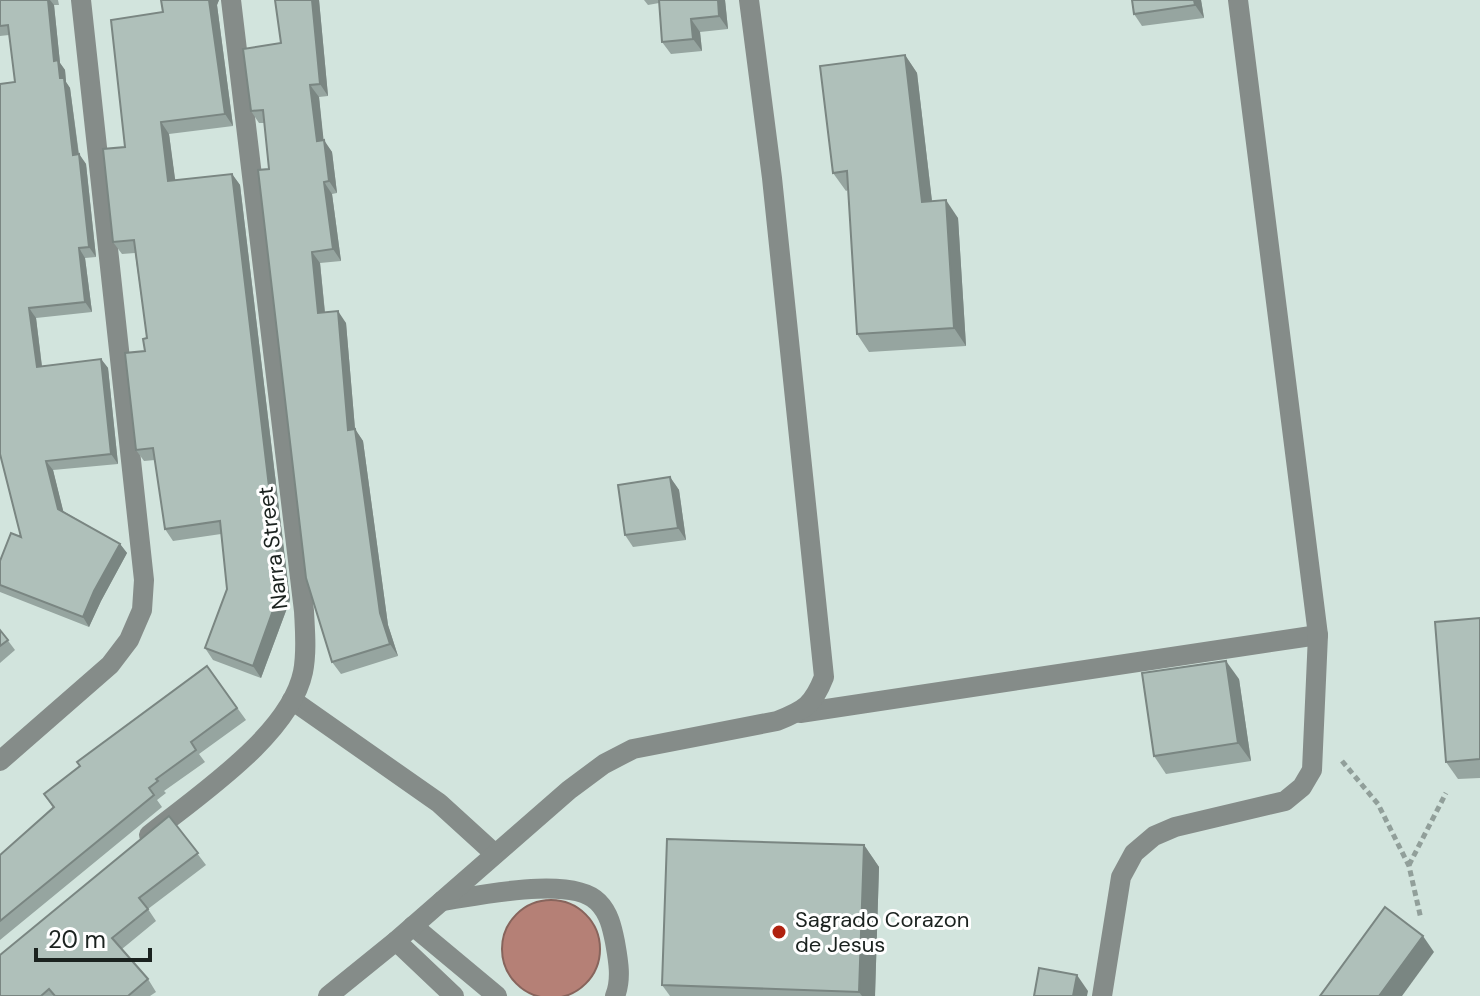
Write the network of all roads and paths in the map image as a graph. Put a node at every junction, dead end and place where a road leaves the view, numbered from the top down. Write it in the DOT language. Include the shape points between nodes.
graph roads {
  1 [pos="81,0"];
  2 [pos="231,0"];
  3 [pos="749,0"];
  4 [pos="1238,0"];
  5 [pos="1318,635"];
  6 [pos="292,700"];
  7 [pos="797,713"];
  8 [pos="1315,729"];
  9 [pos="0,761"];
  10 [pos="1446,793"];
  11 [pos="132,849"];
  12 [pos="495,854"];
  13 [pos="1409,866"];
  14 [pos="442,901"];
  15 [pos="1421,919"];
  16 [pos="413,926"];
  17 [pos="396,941"];
  18 [pos="328,996"];
  19 [pos="454,996"];
  20 [pos="497,996"];
  21 [pos="615,996"];
  22 [pos="1102,996"];
  1 -- 9 [label="street" via="144,580 142,610 110,665"];
  2 -- 6 [label="street, Narra Street" via="304,611 303,674"];
  3 -- 7 [label="street" via="824,677 815,700"];
  4 -- 5 [label="street"];
  5 -- 7 [label="street"];
  5 -- 8 [label="street"];
  6 -- 11 [label="street, Narra Street" via="251,751"];
  6 -- 12 [label="street" via="439,803"];
  7 -- 12 [label="street" via="633,749 569,790"];
  8 -- 13 [label="path" via="1378,804"];
  8 -- 22 [label="street" via="1312,770 1285,801 1175,827 1134,853 1121,877"];
  10 -- 13 [label="path"];
  12 -- 14 [label="street"];
  13 -- 15 [label="path"];
  14 -- 16 [label="street"];
  14 -- 21 [label="street" via="579,890 597,901 610,919 618,957"];
  16 -- 17 [label="street"];
  16 -- 20 [label="street"];
  17 -- 18 [label="street"];
  17 -- 19 [label="street"];
}
